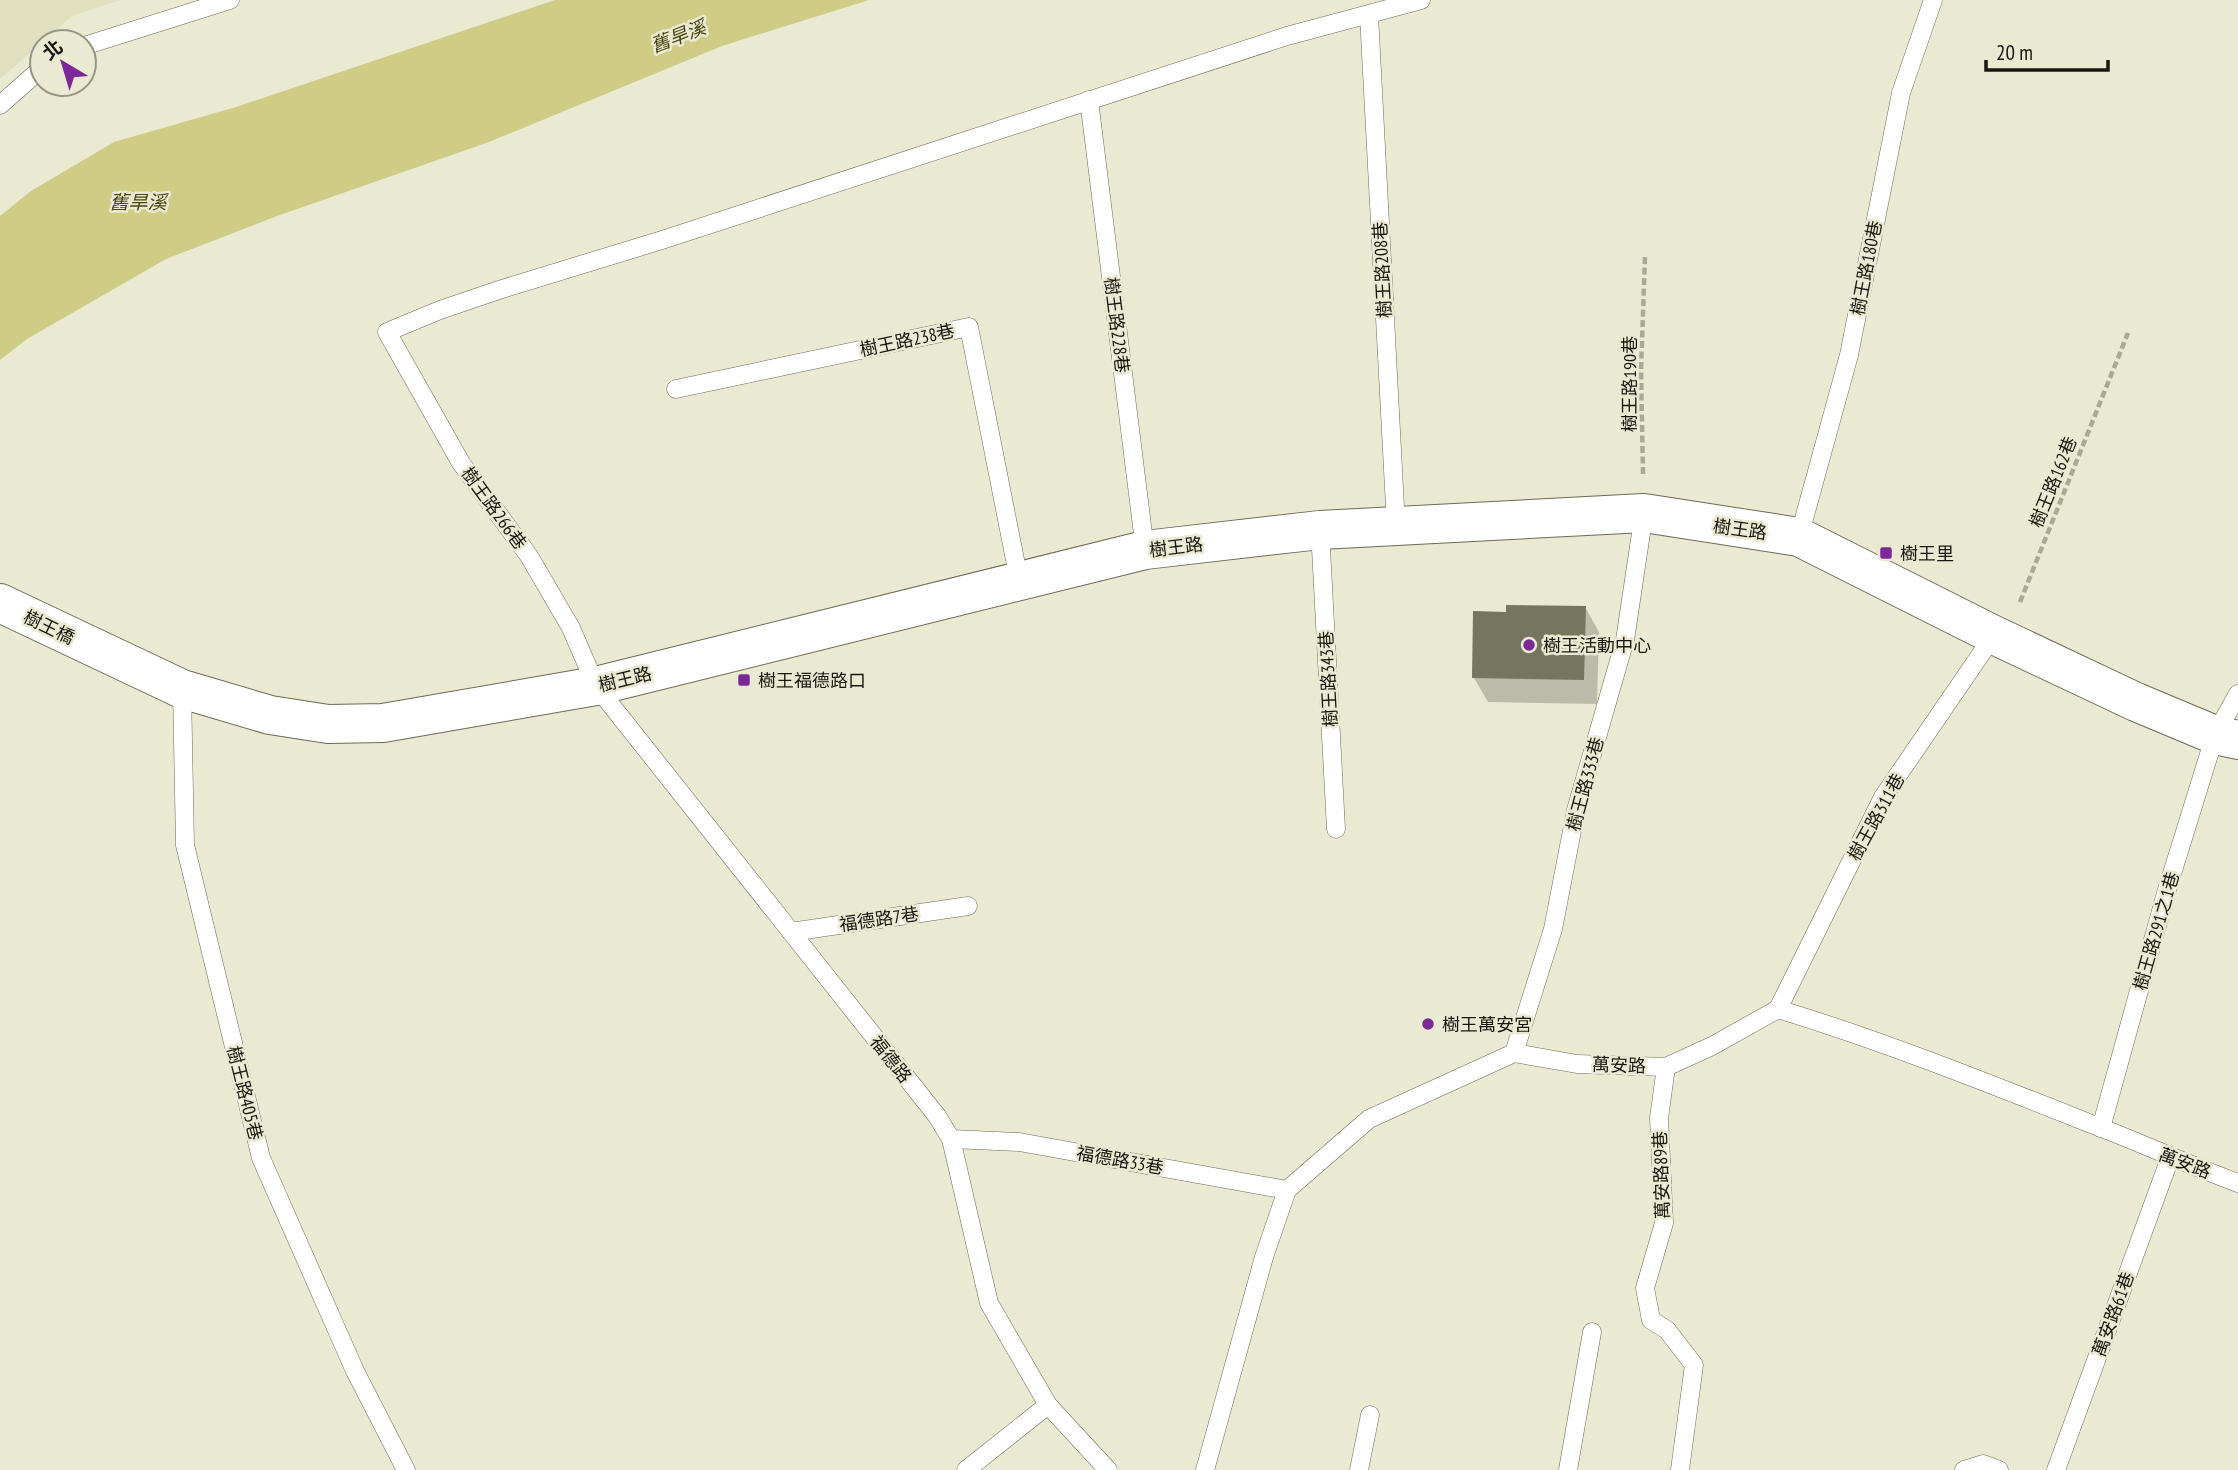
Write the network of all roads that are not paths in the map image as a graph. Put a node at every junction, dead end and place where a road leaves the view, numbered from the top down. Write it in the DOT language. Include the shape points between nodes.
graph roads {
  1 [pos="230,0"];
  2 [pos="1421,0"];
  3 [pos="1933,0"];
  4 [pos="1369,15"];
  5 [pos="98,42"];
  6 [pos="28,80"];
  7 [pos="1089,100"];
  8 [pos="0,105"];
  9 [pos="676,389"];
  10 [pos="1644,513"];
  11 [pos="1396,526"];
  12 [pos="1320,530"];
  13 [pos="1799,537"];
  14 [pos="1145,550"];
  15 [pos="1019,580"];
  16 [pos="0,603"];
  17 [pos="1994,635"];
  18 [pos="99,650"];
  19 [pos="596,687"];
  20 [pos="182,689"];
  21 [pos="2238,694"];
  22 [pos="2227,737"];
  23 [pos="1336,829"];
  24 [pos="968,906"];
  25 [pos="791,932"];
  26 [pos="1777,1009"];
  27 [pos="1514,1053"];
  28 [pos="1666,1067"];
  29 [pos="2101,1128"];
  30 [pos="951,1139"];
  31 [pos="2169,1158"];
  32 [pos="2238,1183"];
  33 [pos="1287,1189"];
  34 [pos="1592,1332"];
  35 [pos="1048,1405"];
  36 [pos="1370,1415"];
  37 [pos="406,1470"];
  38 [pos="966,1470"];
  39 [pos="1108,1470"];
  40 [pos="1205,1470"];
  41 [pos="1359,1470"];
  42 [pos="1568,1470"];
  43 [pos="1680,1470"];
  44 [pos="1964,1470"];
  45 [pos="1999,1470"];
  46 [pos="2056,1470"];
  1 -- 5 [label="lane"];
  2 -- 4 [label="lane"];
  3 -- 13 [label="lane, 樹王路180巷" via="1901,93 1849,355"];
  4 -- 7 [label="lane" via="1287,36"];
  4 -- 11 [label="lane, 樹王路208巷"];
  6 -- 8 [label="lane"];
  7 -- 14 [label="lane, 樹王路228巷"];
  7 -- 19 [label="lane, 樹王路266巷" via="490,293 387,332 461,463 529,556 571,628"];
  9 -- 15 [label="lane, 樹王路238巷" via="969,327"];
  10 -- 11 [label="street, 樹王路"];
  10 -- 13 [label="street, 樹王路"];
  10 -- 27 [label="lane, 樹王路333巷" via="1625,640 1576,810 1553,929"];
  11 -- 12 [label="street, 樹王路"];
  12 -- 14 [label="street, 樹王路"];
  12 -- 23 [label="lane, 樹王路343巷"];
  13 -- 17 [label="street, 樹王路"];
  14 -- 15 [label="street, 樹王路"];
  15 -- 19 [label="street, 樹王路"];
  16 -- 18 [label="street, 樹王橋"];
  17 -- 22 [label="street, 樹王路" via="2137,702"];
  17 -- 26 [label="lane, 樹王路311巷" via="1883,797"];
  18 -- 20 [label="street, 樹王路"];
  19 -- 20 [label="street, 樹王路" via="383,723 328,724 270,715"];
  19 -- 25 [label="lane, 福德路"];
  20 -- 37 [label="lane, 樹王路405巷" via="185,845 261,1158 355,1371"];
  21 -- 22 [label="lane, 樹王路291之1巷"];
  22 -- 29 [label="lane, 樹王路291之1巷" via="2166,893"];
  24 -- 25 [label="lane, 福德路7巷"];
  25 -- 30 [label="lane, 福德路"];
  26 -- 28 [label="lane, 萬安路"];
  26 -- 29 [label="lane, 萬安路"];
  27 -- 28 [label="lane, 萬安路" via="1577,1064"];
  27 -- 33 [label="lane" via="1369,1119"];
  28 -- 43 [label="lane, 萬安路89巷" via="1659,1118 1664,1223 1645,1288 1651,1320 1667,1330 1694,1365"];
  29 -- 31 [label="lane, 萬安路"];
  30 -- 33 [label="lane, 福德路33巷" via="1019,1142"];
  30 -- 35 [label="lane, 福德路" via="989,1303"];
  31 -- 32 [label="lane, 萬安路"];
  31 -- 46 [label="lane, 萬安路61巷"];
  33 -- 40 [label="lane"];
  34 -- 42 [label="lane"];
  35 -- 38 [label="lane"];
  35 -- 39 [label="lane, 福德路"];
  36 -- 41 [label="lane"];
  44 -- 45 [label="lane" via="1983,1464"];
}
